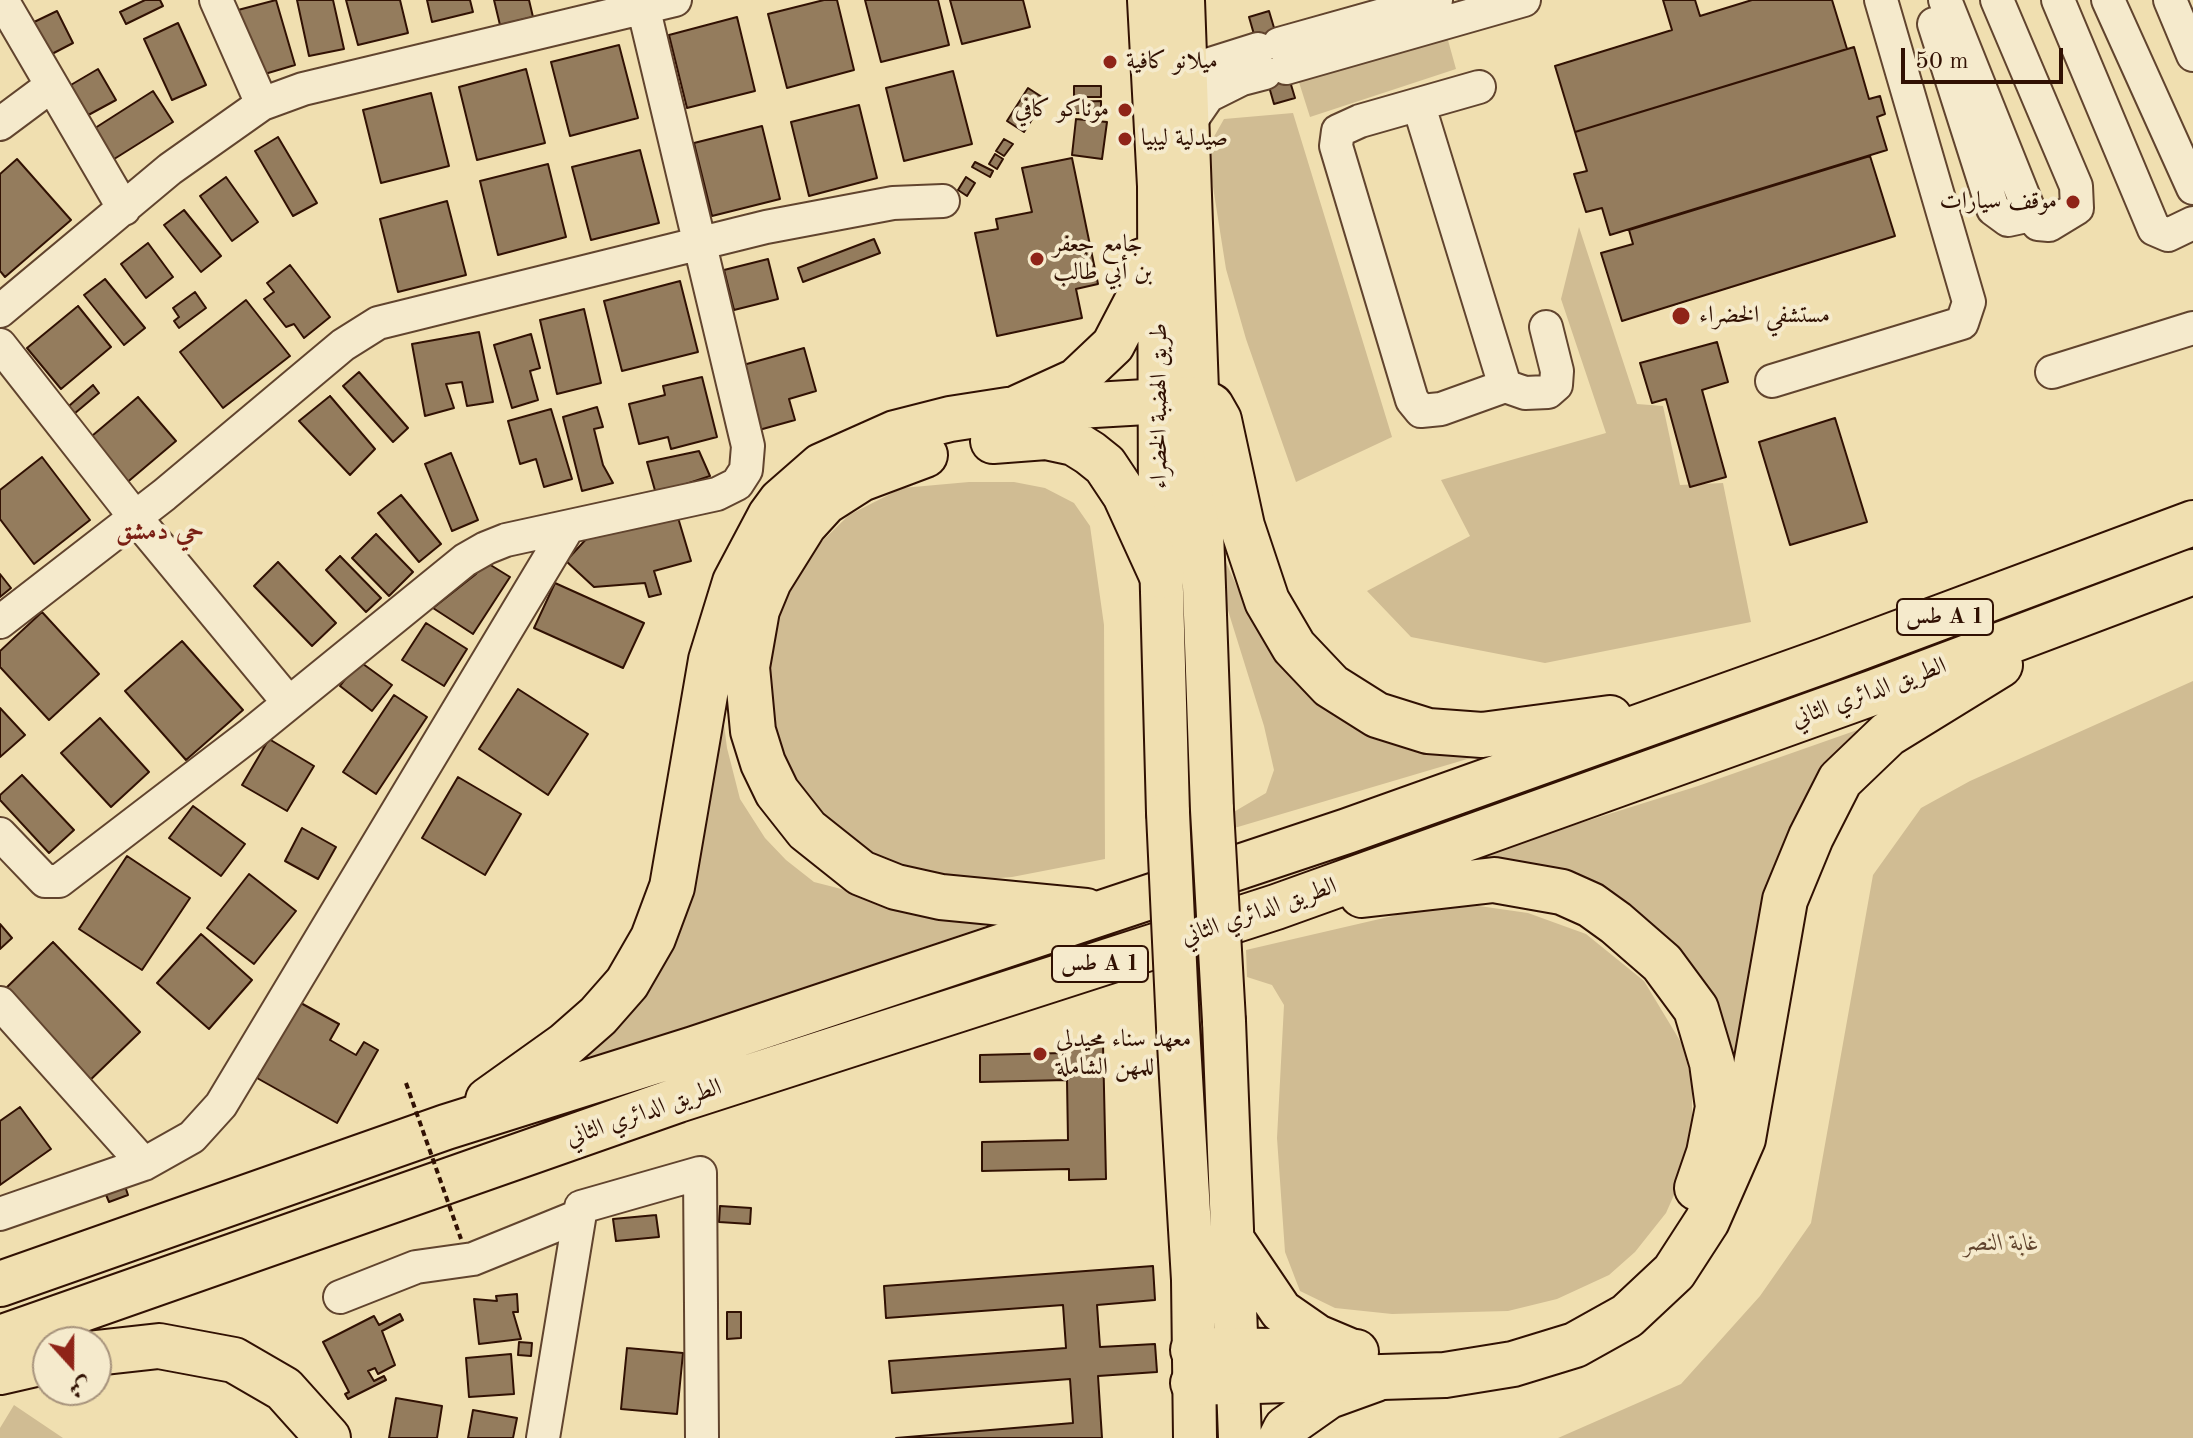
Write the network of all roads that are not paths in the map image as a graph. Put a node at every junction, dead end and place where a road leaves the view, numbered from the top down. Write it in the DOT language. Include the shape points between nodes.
graph roads {
  1 [pos="2,0"];
  2 [pos="216,0"];
  3 [pos="1149,0"];
  4 [pos="1183,0"];
  5 [pos="1524,0"];
  6 [pos="1881,0"];
  7 [pos="1926,0"];
  8 [pos="1945,0"];
  9 [pos="1997,0"];
  10 [pos="2058,0"];
  11 [pos="2108,0"];
  12 [pos="2170,0"];
  13 [pos="665,2"];
  14 [pos="1421,2"];
  15 [pos="2193,55"];
  16 [pos="1272,58"];
  17 [pos="1169,77"];
  18 [pos="51,86"];
  19 [pos="1479,87"];
  20 [pos="262,104"];
  21 [pos="1419,106"];
  22 [pos="0,124"];
  23 [pos="1172,132"];
  24 [pos="2193,188"];
  25 [pos="943,201"];
  26 [pos="124,209"];
  27 [pos="2031,215"];
  28 [pos="2193,223"];
  29 [pos="697,244"];
  30 [pos="0,311"];
  31 [pos="1546,327"];
  32 [pos="2193,328"];
  33 [pos="0,345"];
  34 [pos="2052,372"];
  35 [pos="1772,381"];
  36 [pos="1505,386"];
  37 [pos="1179,400"];
  38 [pos="1008,410"];
  39 [pos="135,517"];
  40 [pos="2193,523"];
  41 [pos="567,529"];
  42 [pos="2193,572"];
  43 [pos="1162,576"];
  44 [pos="2087,612"];
  45 [pos="0,622"];
  46 [pos="289,703"];
  47 [pos="1696,707"];
  48 [pos="0,834"];
  49 [pos="1276,907"];
  50 [pos="1104,913"];
  51 [pos="0,1003"];
  52 [pos="446,1127"];
  53 [pos="144,1164"];
  54 [pos="0,1214"];
  55 [pos="579,1216"];
  56 [pos="1234,1241"];
  57 [pos="0,1284"];
  58 [pos="340,1297"];
  59 [pos="0,1338"];
  60 [pos="112,1351"];
  61 [pos="32,1365"];
  62 [pos="1366,1366"];
  63 [pos="1214,1367"];
  64 [pos="0,1372"];
  65 [pos="328,1438"];
  66 [pos="543,1438"];
  67 [pos="702,1438"];
  68 [pos="1195,1438"];
  69 [pos="1240,1438"];
  70 [pos="1280,1438"];
  1 -- 18 [label="street"];
  2 -- 20 [label="street"];
  3 -- 17 [label="main road, طريق الهضبة الخضراء"];
  4 -- 17 [label="main road, طريق الهضبة الخضراء"];
  5 -- 16 [label="street"];
  6 -- 35 [label="street" via="1969,302 1962,323"];
  7 -- 27 [label="street" via="1993,209 2008,220"];
  8 -- 27 [label="street"];
  9 -- 27 [label="street" via="2076,186 2077,208 2067,217 2049,225 2038,224"];
  10 -- 28 [label="street" via="2154,229 2168,235"];
  11 -- 24 [label="street"];
  12 -- 15 [label="street"];
  13 -- 20 [label="street" via="303,89"];
  13 -- 29 [label="street"];
  14 -- 16 [label="street"];
  16 -- 17 [label="street"];
  16 -- 23 [label="street" via="1208,96"];
  17 -- 23 [label="main road, طريق الهضبة الخضراء"];
  18 -- 22 [label="street"];
  18 -- 26 [label="street"];
  19 -- 21 [label="street"];
  20 -- 26 [label="street"];
  21 -- 36 [label="street"];
  21 -- 36 [label="street" via="1338,131 1336,146 1412,400 1421,411 1441,409"];
  23 -- 37 [label="main road, طريق الهضبة الخضراء"];
  23 -- 38 [label="main road" via="1140,287 1119,334 1076,380"];
  25 -- 29 [label="street" via="893,203"];
  26 -- 30 [label="street"];
  29 -- 39 [label="street" via="378,323 343,345"];
  29 -- 41 [label="street" via="748,446 746,470 737,484 717,494"];
  31 -- 36 [label="street" via="1556,385 1548,392 1525,393"];
  32 -- 34 [label="street"];
  33 -- 39 [label="street"];
  37 -- 38 [label="highway"];
  37 -- 43 [label="main road, طريق الهضبة الخضراء"];
  37 -- 47 [label="highway" via="1211,406 1219,420 1242,526 1267,601 1294,647 1331,686 1377,715 1428,731 1482,735"];
  37 -- 56 [label="main road, طريق الهضبة الخضراء, bridge" via="1212,810"];
  38 -- 52 [label="highway" via="950,419 855,448 814,471 781,501 735,582 711,660 672,887 653,938 627,983 587,1026"];
  39 -- 45 [label="street"];
  39 -- 46 [label="street"];
  40 -- 47 [label="highway, الطريق الدائري الثاني / طس A 1"];
  41 -- 46 [label="street" via="506,540 465,560"];
  41 -- 53 [label="street" via="221,1105 192,1137"];
  42 -- 44 [label="highway, الطريق الدائري الثاني / طس A 1"];
  43 -- 50 [label="highway" via="1125,495 1105,465 1074,443 1046,437 994,441 932,452 881,470 825,502 769,581 749,640 749,704 763,763 794,815 832,853 861,873 941,897"];
  43 -- 63 [label="main road, طريق الهضبة الخضراء, bridge" via="1168,813 1193,1280"];
  44 -- 49 [label="highway, الطريق الدائري الثاني / طس A 1"];
  44 -- 62 [label="highway" via="1888,734 1840,780 1785,900 1743,1139 1707,1221 1674,1272 1627,1316 1575,1345 1513,1364 1445,1375"];
  46 -- 48 [label="street" via="59,881 45,881"];
  47 -- 50 [label="highway, الطريق الدائري الثاني / طس A 1"];
  49 -- 59 [label="highway, الطريق الدائري الثاني / طس A 1" via="678,1100"];
  49 -- 62 [label="highway" via="1494,880 1562,892 1603,914 1662,963 1696,1009 1712,1063 1718,1107 1691,1203 1662,1246 1620,1289 1565,1321 1507,1339"];
  50 -- 52 [label="highway, الطريق الدائري الثاني / طس A 1"];
  51 -- 53 [label="street"];
  52 -- 57 [label="highway, الطريق الدائري الثاني"];
  53 -- 54 [label="street"];
  55 -- 58 [label="street" via="473,1259 416,1267"];
  55 -- 66 [label="street"];
  55 -- 67 [label="street" via="581,1207 700,1173"];
  56 -- 62 [label="main road" via="1281,1311"];
  56 -- 63 [label="main road, طريق الهضبة الخضراء"];
  60 -- 65 [label="highway" via="159,1346 234,1360 284,1389"];
  61 -- 64 [label="highway"];
  62 -- 63 [label="highway"];
  62 -- 70 [label="main road" via="1285,1428"];
  63 -- 68 [label="main road"];
  63 -- 69 [label="main road"];
}
